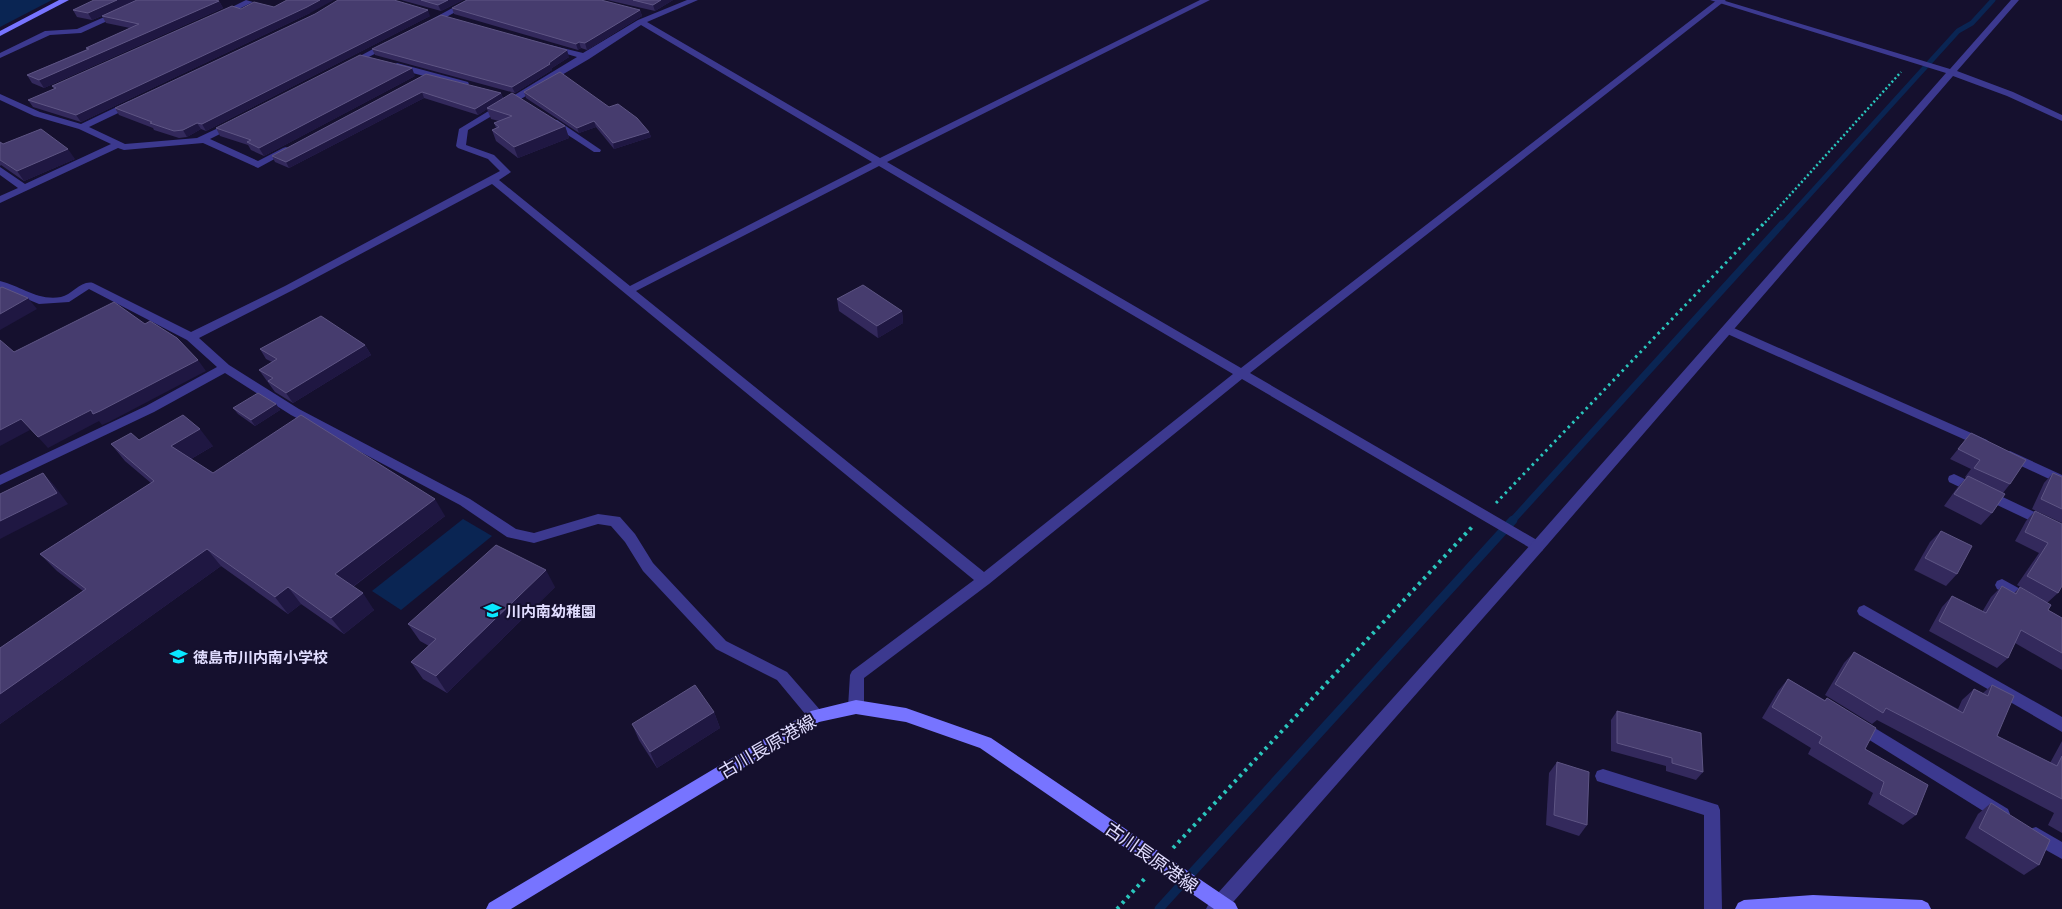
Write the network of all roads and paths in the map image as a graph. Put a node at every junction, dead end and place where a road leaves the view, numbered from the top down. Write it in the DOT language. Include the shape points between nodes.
graph roads {
  1 [pos="65,0"];
  2 [pos="149,0"];
  3 [pos="473,0"];
  4 [pos="694,0"];
  5 [pos="1206,0"];
  6 [pos="2015,0"];
  7 [pos="1719,1"];
  8 [pos="249,2"];
  9 [pos="426,12"];
  10 [pos="637,12"];
  11 [pos="656,16"];
  12 [pos="441,17"];
  13 [pos="214,18"];
  14 [pos="458,21"];
  15 [pos="641,22"];
  16 [pos="424,26"];
  17 [pos="0,34"];
  18 [pos="398,39"];
  19 [pos="548,46"];
  20 [pos="0,56"];
  21 [pos="363,57"];
  22 [pos="586,57"];
  23 [pos="1914,61"];
  24 [pos="346,65"];
  25 [pos="1946,71"];
  26 [pos="427,74"];
  27 [pos="410,83"];
  28 [pos="472,86"];
  29 [pos="499,93"];
  30 [pos="0,97"];
  31 [pos="144,97"];
  32 [pos="521,100"];
  33 [pos="26,101"];
  34 [pos="17,105"];
  35 [pos="245,117"];
  36 [pos="2062,118"];
  37 [pos="549,119"];
  38 [pos="82,127"];
  39 [pos="203,139"];
  40 [pos="118,144"];
  41 [pos="292,146"];
  42 [pos="597,150"];
  43 [pos="881,161"];
  44 [pos="0,170"];
  45 [pos="492,179"];
  46 [pos="24,188"];
  47 [pos="0,200"];
  48 [pos="0,284"];
  49 [pos="630,290"];
  50 [pos="1727,329"];
  51 [pos="191,337"];
  52 [pos="225,368"];
  53 [pos="1241,374"];
  54 [pos="0,480"];
  55 [pos="1954,480"];
  56 [pos="2062,480"];
  57 [pos="1486,518"];
  58 [pos="2062,531"];
  59 [pos="1537,547"];
  60 [pos="984,580"];
  61 [pos="2002,585"];
  62 [pos="2039,607"];
  63 [pos="1864,611"];
  64 [pos="856,707"];
  65 [pos="816,716"];
  66 [pos="1844,716"];
  67 [pos="2062,726"];
  68 [pos="1603,776"];
  69 [pos="2062,852"];
  70 [pos="1164,865"];
  71 [pos="1221,907"];
  72 [pos="495,909"];
  73 [pos="1117,909"];
  74 [pos="1713,909"];
  75 [pos="1744,909"];
  76 [pos="1922,909"];
  1 -- 17 [label="main road"];
  2 -- 20 [label="street" via="78,32 48,33"];
  3 -- 12 [label="street"];
  4 -- 11 [label="street"];
  5 -- 43 [label="street"];
  6 -- 25 [label="street"];
  7 -- 23 [label="street"];
  7 -- 53 [label="street"];
  8 -- 13 [label="street"];
  9 -- 12 [label="street"];
  10 -- 11 [label="street"];
  11 -- 15 [label="street"];
  12 -- 14 [label="street"];
  12 -- 16 [label="street"];
  15 -- 22 [label="street"];
  15 -- 43 [label="street"];
  18 -- 21 [label="street"];
  19 -- 22 [label="street"];
  21 -- 24 [label="street"];
  21 -- 26 [label="street"];
  22 -- 32 [label="street"];
  23 -- 25 [label="street"];
  23 -- 57 [label="path"];
  25 -- 36 [label="street" via="2010,94"];
  25 -- 50 [label="street"];
  26 -- 27 [label="street"];
  26 -- 28 [label="street"];
  29 -- 32 [label="street"];
  30 -- 34 [label="street"];
  31 -- 38 [label="street"];
  32 -- 45 [label="street" via="464,130 461,146 491,157 506,172"];
  33 -- 34 [label="street"];
  34 -- 38 [label="street"];
  35 -- 39 [label="street"];
  37 -- 42 [label="lane"];
  38 -- 40 [label="street"];
  39 -- 40 [label="street" via="124,147"];
  39 -- 41 [label="street" via="258,164"];
  40 -- 46 [label="street"];
  43 -- 49 [label="street"];
  43 -- 53 [label="street"];
  44 -- 46 [label="street"];
  45 -- 49 [label="street"];
  45 -- 51 [label="street"];
  46 -- 47 [label="street"];
  48 -- 51 [label="street" via="38,301 65,300 89,285"];
  49 -- 60 [label="street"];
  50 -- 56 [label="street"];
  50 -- 59 [label="street"];
  51 -- 52 [label="street"];
  52 -- 54 [label="street" via="150,409"];
  52 -- 65 [label="street" via="294,412 465,502 512,533 534,538 598,519 616,521 648,567 721,645 782,676"];
  53 -- 57 [label="street"];
  53 -- 60 [label="street"];
  55 -- 58 [label="street"];
  57 -- 59 [label="street"];
  57 -- 70 [label="path"];
  59 -- 71 [label="street"];
  60 -- 64 [label="street" via="858,675"];
  61 -- 62 [label="street"];
  63 -- 67 [label="street"];
  64 -- 65 [label="main road, 古川長原港線"];
  64 -- 70 [label="main road, 古川長原港線" via="906,715 985,743"];
  65 -- 72 [label="main road, 古川長原港線"];
  66 -- 69 [label="street"];
  68 -- 74 [label="street" via="1712,810"];
  70 -- 71 [label="main road, 古川長原港線"];
  70 -- 73 [label="path"];
  75 -- 76 [label="main road" via="1812,904"];
}
